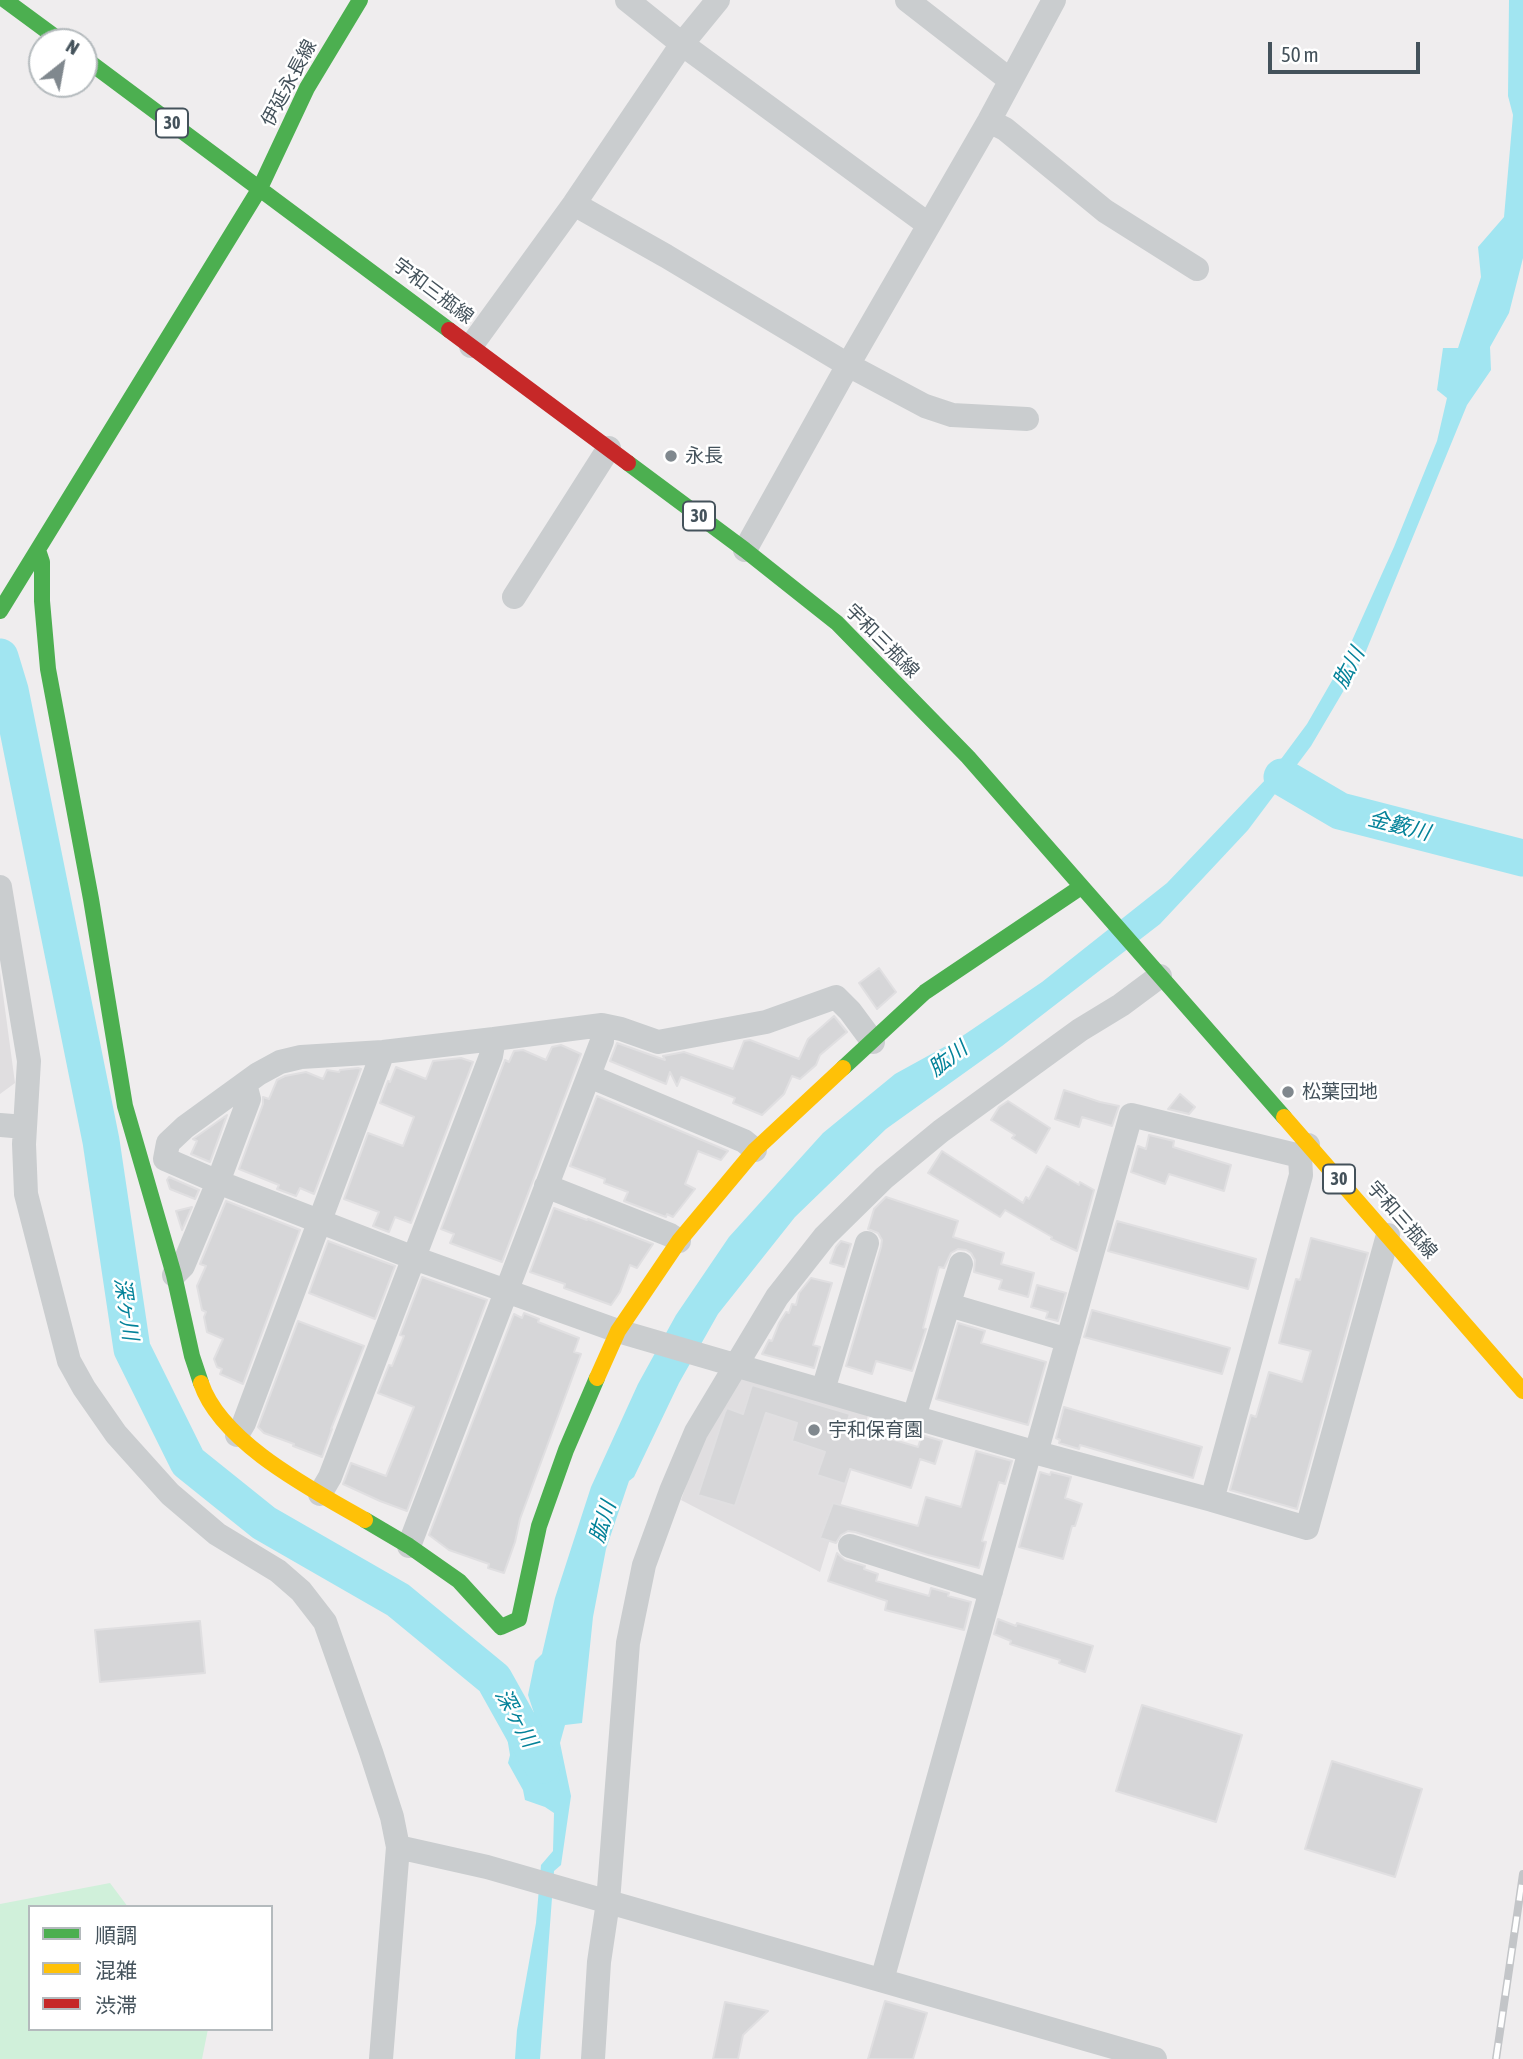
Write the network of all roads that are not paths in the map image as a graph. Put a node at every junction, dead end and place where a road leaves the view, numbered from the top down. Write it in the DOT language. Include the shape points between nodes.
graph roads {
  1 [pos="5,0"];
  2 [pos="360,0"];
  3 [pos="627,0"];
  4 [pos="718,0"];
  5 [pos="906,0"];
  6 [pos="1054,0"];
  7 [pos="43,28"];
  8 [pos="682,44"];
  9 [pos="98,68"];
  10 [pos="1010,80"];
  11 [pos="989,121"];
  12 [pos="260,188"];
  13 [pos="574,205"];
  14 [pos="929,225"];
  15 [pos="1197,269"];
  16 [pos="471,346"];
  17 [pos="848,365"];
  18 [pos="1027,419"];
  19 [pos="608,448"];
  20 [pos="38,550"];
  21 [pos="745,550"];
  22 [pos="514,597"];
  23 [pos="0,611"];
  24 [pos="0,887"];
  25 [pos="1086,892"];
  26 [pos="1156,972"];
  27 [pos="602,1025"];
  28 [pos="494,1039"];
  29 [pos="873,1042"];
  30 [pos="383,1052"];
  31 [pos="589,1076"];
  32 [pos="245,1084"];
  33 [pos="0,1125"];
  34 [pos="25,1127"];
  35 [pos="755,1150"];
  36 [pos="1304,1150"];
  37 [pos="165,1159"];
  38 [pos="147,1182"];
  39 [pos="218,1182"];
  40 [pos="547,1185"];
  41 [pos="319,1220"];
  42 [pos="1388,1235"];
  43 [pos="679,1241"];
  44 [pos="867,1243"];
  45 [pos="414,1258"];
  46 [pos="961,1264"];
  47 [pos="174,1275"];
  48 [pos="506,1291"];
  49 [pos="949,1305"];
  50 [pos="618,1331"];
  51 [pos="1068,1340"];
  52 [pos="732,1363"];
  53 [pos="823,1390"];
  54 [pos="1523,1391"];
  55 [pos="914,1417"];
  56 [pos="237,1435"];
  57 [pos="1033,1452"];
  58 [pos="320,1494"];
  59 [pos="1212,1500"];
  60 [pos="410,1546"];
  61 [pos="850,1546"];
  62 [pos="991,1591"];
  63 [pos="398,1847"];
  64 [pos="602,1901"];
  65 [pos="882,1980"];
  66 [pos="381,2059"];
  67 [pos="593,2059"];
  68 [pos="1152,2059"];
  1 -- 7 [label="street"];
  2 -- 12 [label="street, 伊延永長線" via="307,88"];
  3 -- 8 [label="street"];
  4 -- 8 [label="street"];
  5 -- 10 [label="street"];
  6 -- 10 [label="street"];
  8 -- 13 [label="street"];
  8 -- 14 [label="street"];
  9 -- 12 [label="street, 宇和三瓶線 / 30"];
  10 -- 11 [label="street"];
  11 -- 14 [label="street"];
  11 -- 15 [label="street" via="1105,211"];
  12 -- 16 [label="street, 宇和三瓶線 / 30"];
  12 -- 20 [label="street, 伊延永長線"];
  13 -- 16 [label="street"];
  13 -- 17 [label="street"];
  14 -- 17 [label="street"];
  16 -- 19 [label="street, 宇和三瓶線 / 30"];
  17 -- 18 [label="street" via="925,406 952,415"];
  17 -- 21 [label="street"];
  19 -- 21 [label="street, 宇和三瓶線 / 30"];
  19 -- 22 [label="street"];
  20 -- 23 [label="street, 伊延永長線"];
  20 -- 38 [label="street" via="54,710 125,1106"];
  21 -- 25 [label="street, 宇和三瓶線 / 30" via="837,623 968,757"];
  24 -- 34 [label="street" via="29,1062"];
  25 -- 26 [label="street, 宇和三瓶線 / 30"];
  25 -- 29 [label="street" via="925,992"];
  26 -- 36 [label="street, 宇和三瓶線 / 30"];
  26 -- 52 [label="street" via="1121,1005 941,1131 884,1178 825,1236"];
  27 -- 28 [label="street"];
  27 -- 29 [label="street" via="658,1042 766,1022 836,997"];
  27 -- 31 [label="street" via="602,1041"];
  28 -- 30 [label="street"];
  28 -- 45 [label="street"];
  29 -- 35 [label="street"];
  30 -- 32 [label="street" via="301,1057 280,1062"];
  30 -- 41 [label="street"];
  31 -- 35 [label="street" via="744,1141"];
  31 -- 40 [label="street"];
  32 -- 37 [label="street" via="185,1127 168,1143"];
  32 -- 39 [label="street" via="249,1100"];
  33 -- 34 [label="street"];
  34 -- 63 [label="street" via="26,1194 69,1361 116,1434 170,1494 217,1534 278,1571 324,1622 371,1752"];
  35 -- 43 [label="street"];
  36 -- 42 [label="street, 宇和三瓶線 / 30"];
  36 -- 51 [label="street" via="1131,1115"];
  36 -- 59 [label="street"];
  37 -- 38 [label="street"];
  37 -- 39 [label="street"];
  38 -- 47 [label="street"];
  39 -- 41 [label="street"];
  39 -- 47 [label="street" via="183,1266"];
  40 -- 43 [label="street"];
  40 -- 48 [label="street"];
  41 -- 45 [label="street"];
  41 -- 56 [label="street"];
  42 -- 54 [label="street, 宇和三瓶線 / 30"];
  42 -- 59 [label="street" via="1307,1528"];
  43 -- 50 [label="street"];
  44 -- 53 [label="street"];
  45 -- 48 [label="street"];
  45 -- 58 [label="street"];
  46 -- 49 [label="street"];
  47 -- 56 [label="street" via="206,1398"];
  48 -- 50 [label="street"];
  48 -- 60 [label="street"];
  49 -- 51 [label="street"];
  49 -- 55 [label="street"];
  50 -- 52 [label="street"];
  50 -- 60 [label="street" via="566,1450 539,1526 519,1619 501,1627 459,1581"];
  51 -- 57 [label="street"];
  52 -- 53 [label="street"];
  52 -- 64 [label="street" via="696,1432 644,1565 628,1643"];
  53 -- 55 [label="street"];
  55 -- 57 [label="street"];
  56 -- 58 [label="street" via="259,1455"];
  57 -- 59 [label="street"];
  57 -- 62 [label="street"];
  58 -- 60 [label="street"];
  61 -- 62 [label="street"];
  62 -- 65 [label="street"];
  63 -- 64 [label="street"];
  63 -- 66 [label="street"];
  64 -- 65 [label="street"];
  64 -- 67 [label="street"];
  65 -- 68 [label="street"];
}
